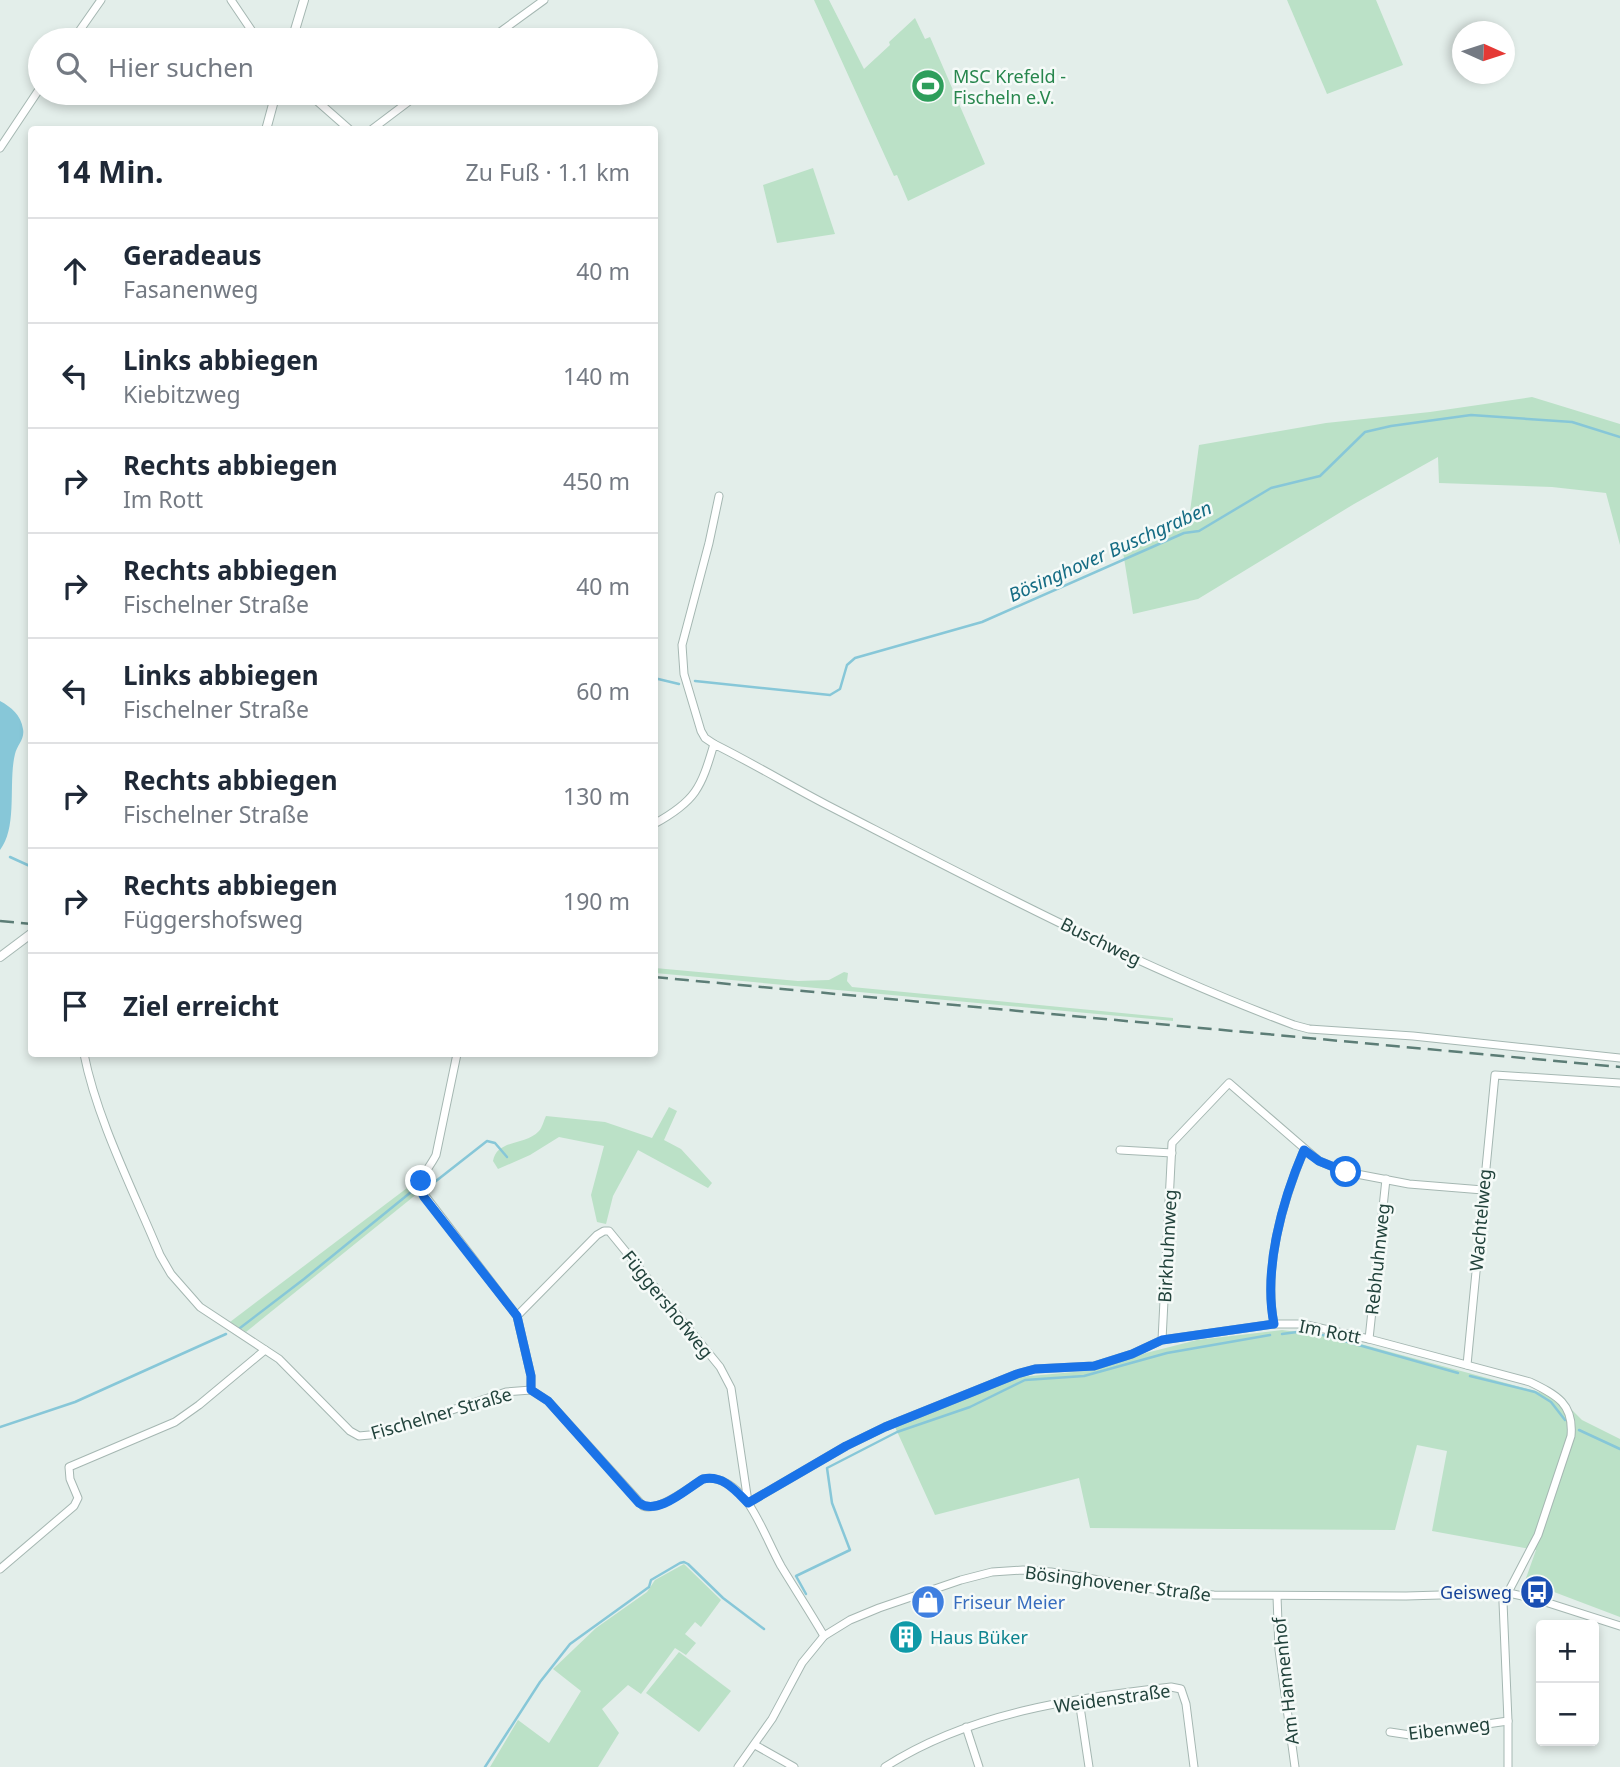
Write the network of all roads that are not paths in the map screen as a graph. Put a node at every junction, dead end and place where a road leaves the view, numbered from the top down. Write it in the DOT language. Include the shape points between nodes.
graph roads {
  1 [pos="102,0"];
  2 [pos="231,0"];
  3 [pos="304,0"];
  4 [pos="544,0"];
  5 [pos="82,28"];
  6 [pos="250,28"];
  7 [pos="296,28"];
  8 [pos="506,28"];
  9 [pos="29,105"];
  10 [pos="273,105"];
  11 [pos="322,105"];
  12 [pos="404,105"];
  13 [pos="267,126"];
  14 [pos="345,126"];
  15 [pos="376,126"];
  16 [pos="0,148"];
  17 [pos="719,496"];
  18 [pos="714,744"];
  19 [pos="658,822"];
  20 [pos="28,936"];
  21 [pos="0,957"];
  22 [pos="85,1057"];
  23 [pos="456,1057"];
  24 [pos="1620,1058"];
  25 [pos="1620,1083"];
  26 [pos="1119,1150"];
  27 [pos="1304,1150"];
  28 [pos="1172,1153"];
  29 [pos="1386,1180"];
  30 [pos="1483,1190"];
  31 [pos="517,1316"];
  32 [pos="1274,1324"];
  33 [pos="1369,1339"];
  34 [pos="1162,1340"];
  35 [pos="265,1350"];
  36 [pos="1467,1365"];
  37 [pos="531,1390"];
  38 [pos="748,1503"];
  39 [pos="0,1569"];
  40 [pos="1509,1593"];
  41 [pos="1277,1596"];
  42 [pos="1620,1626"];
  43 [pos="824,1636"];
  44 [pos="1079,1700"];
  45 [pos="1508,1721"];
  46 [pos="966,1727"];
  47 [pos="1390,1732"];
  48 [pos="755,1745"];
  49 [pos="738,1767"];
  50 [pos="794,1767"];
  51 [pos="884,1767"];
  52 [pos="979,1767"];
  53 [pos="1089,1767"];
  54 [pos="1194,1767"];
  55 [pos="1295,1767"];
  56 [pos="1508,1767"];
  1 -- 5 [label="street"];
  2 -- 6 [label="street"];
  3 -- 7 [label="street"];
  4 -- 8 [label="street"];
  9 -- 16 [label="street"];
  10 -- 13 [label="street"];
  11 -- 14 [label="street"];
  12 -- 15 [label="street"];
  17 -- 18 [label="street" via="681,658 701,731"];
  18 -- 19 [label="street" via="702,784 683,806"];
  18 -- 24 [label="street, Buschweg" via="1073,928 1196,987 1294,1025"];
  20 -- 21 [label="street"];
  22 -- 35 [label="street, Fischelner Straße" via="100,1109 171,1274 200,1307"];
  23 -- 31 [label="street" via="436,1155 420,1189"];
  25 -- 30 [label="street, Wachtelweg" via="1495,1074"];
  26 -- 28 [label="street"];
  27 -- 28 [label="street, Birkhuhnweg" via="1229,1083 1172,1143"];
  27 -- 29 [label="street" via="1338,1169"];
  27 -- 32 [label="street" via="1287,1195 1275,1250 1270,1286"];
  28 -- 34 [label="street, Birkhuhnweg"];
  29 -- 30 [label="street"];
  29 -- 33 [label="street, Rebhuhnweg"];
  30 -- 36 [label="street, Wachtelweg"];
  31 -- 37 [label="street"];
  31 -- 38 [label="street, Függershofweg" via="597,1235 609,1231 720,1367 731,1388"];
  32 -- 33 [label="street, Im Rott" via="1302,1324"];
  32 -- 34 [label="street, Im Rott"];
  33 -- 36 [label="street, Im Rott"];
  34 -- 38 [label="street, Im Rott" via="1094,1366 1017,1374 885,1427"];
  35 -- 37 [label="street, Fischelner Straße" via="359,1436 380,1434 506,1392"];
  35 -- 39 [label="street" via="187,1414 69,1467 78,1499 74,1506"];
  36 -- 40 [label="street, Im Rott" via="1549,1391 1573,1420 1552,1500"];
  37 -- 38 [label="street, Fischelner Straße" via="548,1401 643,1506 659,1506 711,1477"];
  38 -- 43 [label="street, Fischelner Straße"];
  40 -- 41 [label="street, Bösinghovener Straße"];
  40 -- 42 [label="street, Bösinghovener Straße"];
  40 -- 45 [label="street" via="1503,1602"];
  41 -- 43 [label="street, Bösinghovener Straße" via="1165,1591 1023,1570 961,1580 879,1608"];
  41 -- 55 [label="street, Am Hannenhof" via="1279,1650"];
  43 -- 48 [label="street, Bösinghovener Straße" via="802,1663"];
  44 -- 46 [label="street, Weidenstraße"];
  44 -- 53 [label="street"];
  44 -- 54 [label="street, Weidenstraße" via="1181,1689"];
  45 -- 47 [label="street, Eibenweg" via="1410,1735"];
  45 -- 56 [label="street"];
  46 -- 51 [label="street, Weidenstraße"];
  46 -- 52 [label="street"];
  48 -- 49 [label="street, Bösinghovener Straße"];
  48 -- 50 [label="street"];
}
